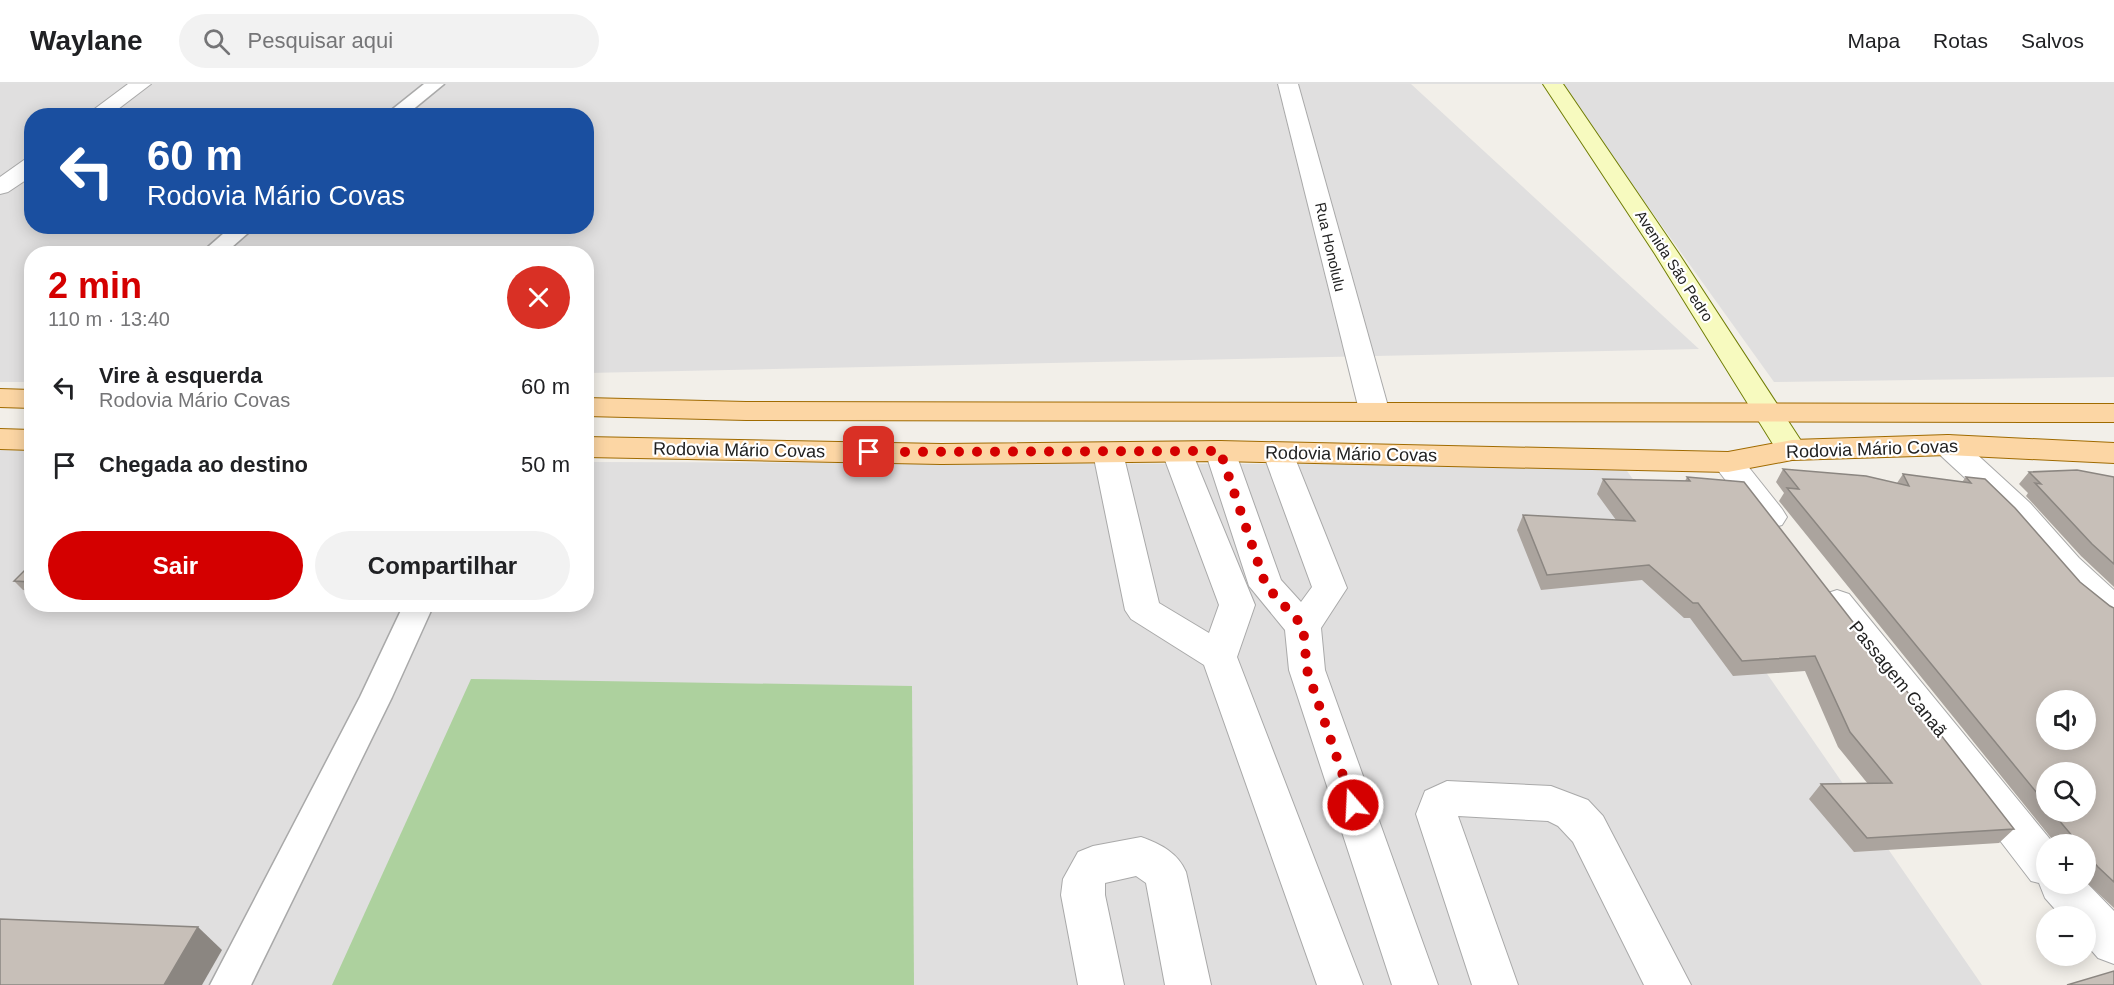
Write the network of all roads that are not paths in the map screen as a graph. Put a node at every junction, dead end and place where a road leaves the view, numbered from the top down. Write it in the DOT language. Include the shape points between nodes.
graph roads {
  1 [pos="141,84"];
  2 [pos="435,84"];
  3 [pos="1288,84"];
  4 [pos="1553,84"];
  5 [pos="106,108"];
  6 [pos="404,108"];
  7 [pos="24,171"];
  8 [pos="0,188"];
  9 [pos="236,234"];
  10 [pos="220,246"];
  11 [pos="594,407"];
  12 [pos="1374,410"];
  13 [pos="1767,412"];
  14 [pos="2114,413"];
  15 [pos="0,439"];
  16 [pos="24,440"];
  17 [pos="1948,445"];
  18 [pos="594,447"];
  19 [pos="1792,450"];
  20 [pos="1220,451"];
  21 [pos="1177,452"];
  22 [pos="1108,453"];
  23 [pos="1278,453"];
  24 [pos="2114,453"];
  25 [pos="1728,462"];
  26 [pos="1793,546"];
  27 [pos="1815,574"];
  28 [pos="2114,611"];
  29 [pos="415,612"];
  30 [pos="1303,626"];
  31 [pos="1219,657"];
  32 [pos="2036,854"];
  33 [pos="2069,894"];
  34 [pos="2114,943"];
  35 [pos="230,985"];
  36 [pos="1101,985"];
  37 [pos="1188,985"];
  38 [pos="1340,985"];
  39 [pos="1415,985"];
  40 [pos="1495,985"];
  41 [pos="1668,985"];
  1 -- 5 [label="street"];
  2 -- 6 [label="lane"];
  3 -- 12 [label="street, Rua Honolulu"];
  4 -- 13 [label="main road, Avenida São Pedro"];
  7 -- 8 [label="street"];
  9 -- 10 [label="lane"];
  11 -- 12 [label="main road, Rodovia Mário Covas" via="757,411"];
  12 -- 13 [label="main road, Rodovia Mário Covas"];
  13 -- 14 [label="main road, Rodovia Mário Covas"];
  13 -- 19 [label="main road, Avenida São Pedro"];
  15 -- 16 [label="main road"];
  17 -- 19 [label="main road, Rodovia Mário Covas"];
  17 -- 24 [label="main road, Rodovia Mário Covas"];
  17 -- 28 [label="street" via="2019,511 2067,567"];
  18 -- 22 [label="main road, Rodovia Mário Covas"];
  19 -- 25 [label="main road, Rodovia Mário Covas"];
  20 -- 21 [label="main road, Rodovia Mário Covas"];
  20 -- 23 [label="main road, Rodovia Mário Covas"];
  20 -- 30 [label="street" via="1266,586"];
  21 -- 22 [label="main road, Rodovia Mário Covas"];
  21 -- 31 [label="street" via="1237,605"];
  22 -- 31 [label="street" via="1143,610"];
  23 -- 25 [label="main road, Rodovia Mário Covas"];
  23 -- 30 [label="street" via="1330,588"];
  25 -- 26 [label="street"];
  27 -- 32 [label="street, Passagem Canaã"];
  29 -- 35 [label="lane"];
  30 -- 39 [label="street" via="1307,670"];
  31 -- 38 [label="street"];
  33 -- 34 [label="street"];
  36 -- 37 [label="street" via="1083,895 1084,879 1093,865 1140,856 1165,872"];
  40 -- 41 [label="street" via="1437,813 1439,803 1448,798 1551,804 1573,813 1588,829"];
}
